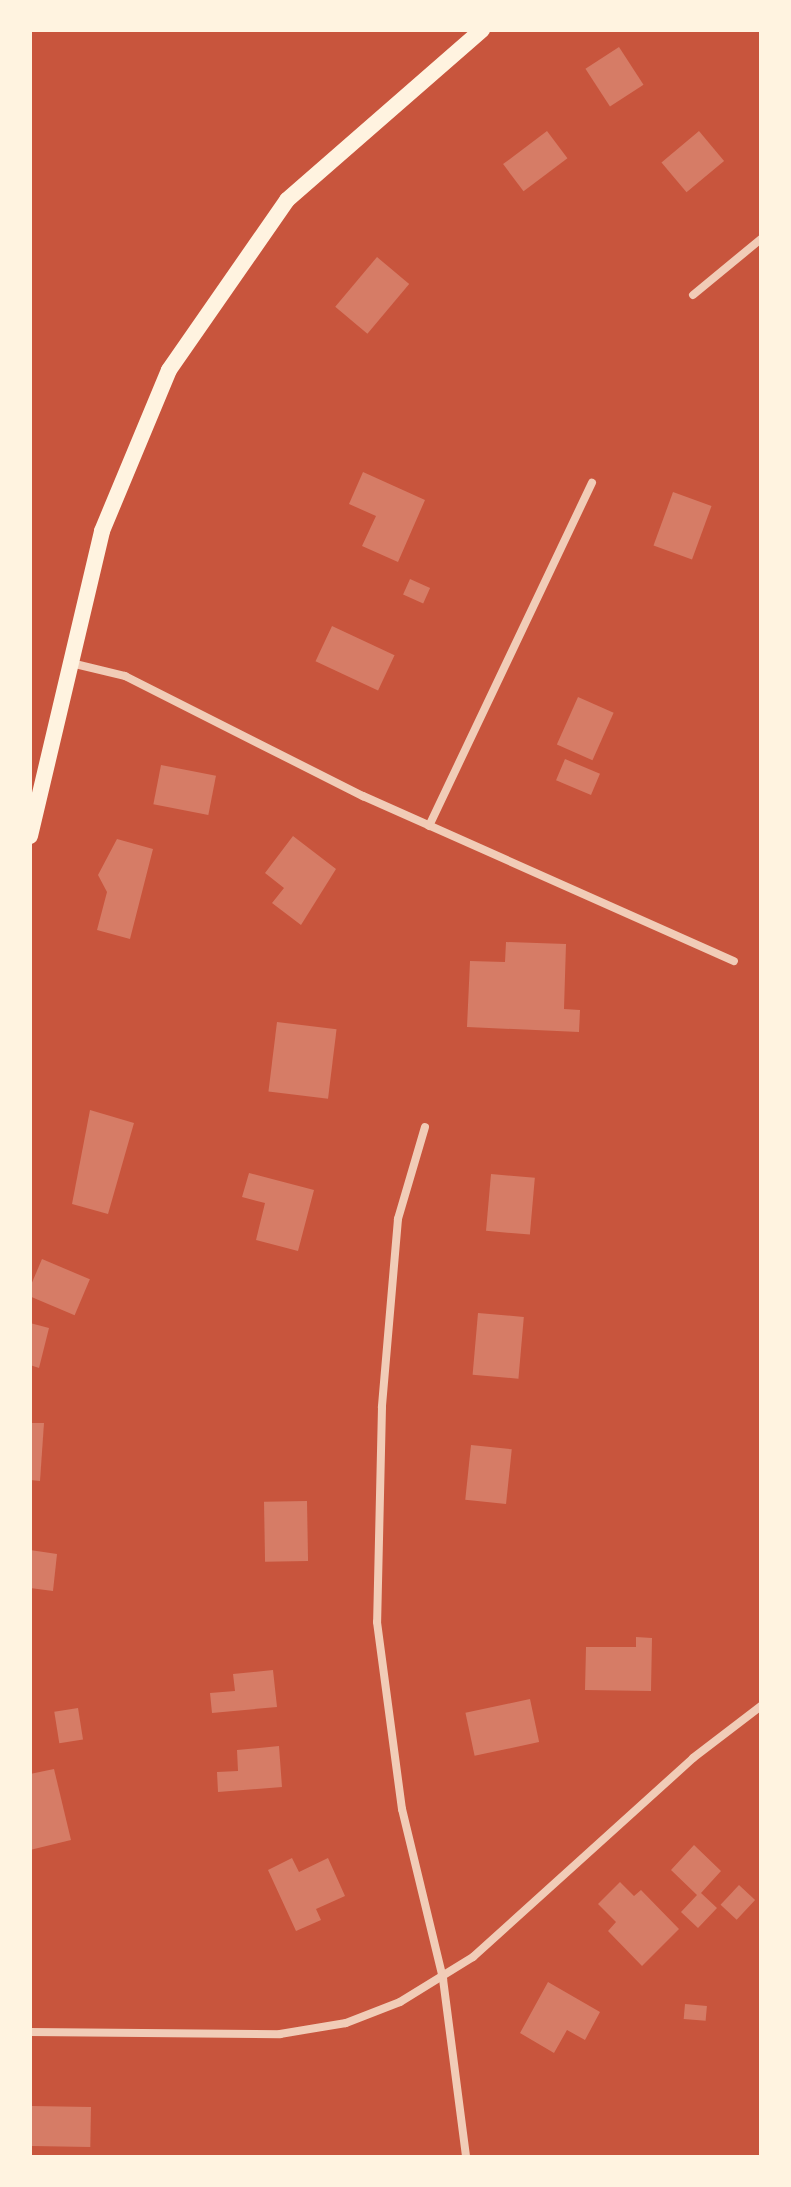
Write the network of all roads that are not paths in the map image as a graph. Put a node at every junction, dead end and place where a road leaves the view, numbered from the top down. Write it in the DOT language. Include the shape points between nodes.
graph roads {
  1 [pos="482,30"];
  2 [pos="761,239"];
  3 [pos="693,295"];
  4 [pos="592,483"];
  5 [pos="70,663"];
  6 [pos="429,826"];
  7 [pos="30,836"];
  8 [pos="734,961"];
  9 [pos="425,1127"];
  10 [pos="761,1706"];
  11 [pos="443,1979"];
  12 [pos="30,2032"];
  13 [pos="466,2157"];
  1 -- 5 [label="main road" via="287,200 207,307 142,421 102,531"];
  2 -- 3 [label="street"];
  4 -- 6 [label="street"];
  5 -- 6 [label="street" via="125,676"];
  5 -- 7 [label="main road"];
  6 -- 8 [label="street"];
  9 -- 11 [label="street" via="398,1219 381,1421 377,1622 402,1809"];
  10 -- 11 [label="street"];
  11 -- 12 [label="street" via="346,2023 301,2031"];
  11 -- 13 [label="street"];
}
